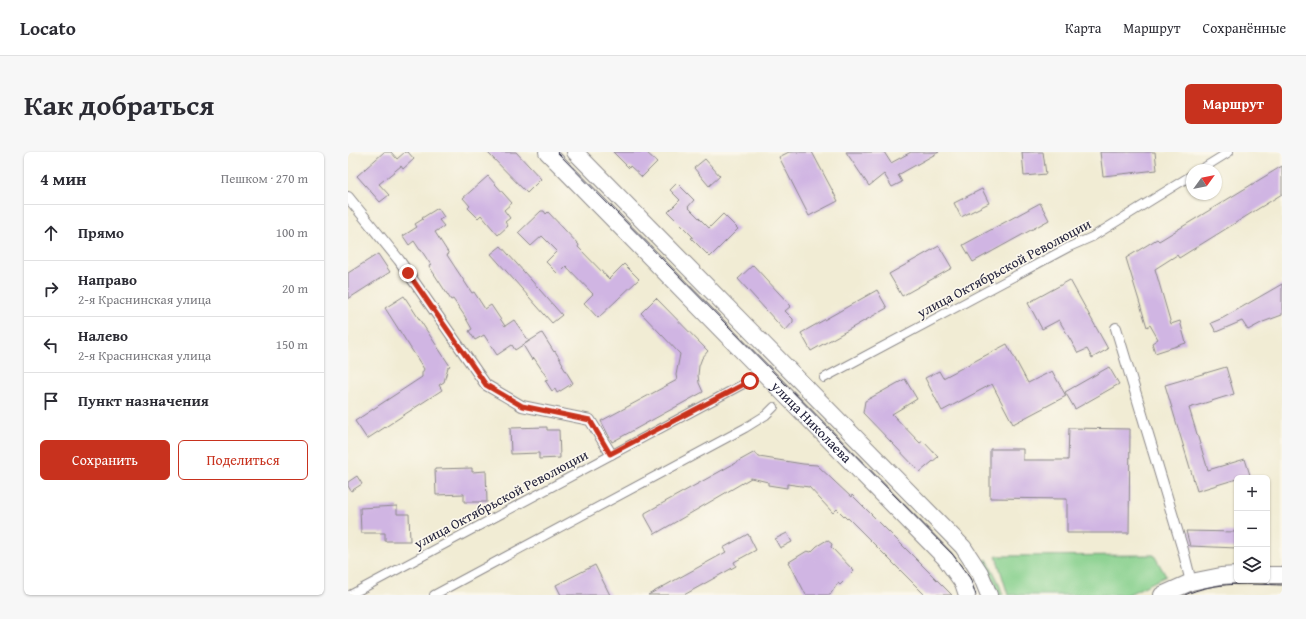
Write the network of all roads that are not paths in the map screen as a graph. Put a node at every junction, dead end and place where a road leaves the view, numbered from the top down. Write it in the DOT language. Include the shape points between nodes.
graph roads {
  1 [pos="547,152"];
  2 [pos="1229,152"];
  3 [pos="578,156"];
  4 [pos="1210,164"];
  5 [pos="570,176"];
  6 [pos="1186,179"];
  7 [pos="348,198"];
  8 [pos="1116,328"];
  9 [pos="824,378"];
  10 [pos="750,381"];
  11 [pos="774,407"];
  12 [pos="610,454"];
  13 [pos="1270,575"];
  14 [pos="1282,575"];
  15 [pos="1234,576"];
  16 [pos="1191,582"];
  17 [pos="350,595"];
  18 [pos="434,595"];
  19 [pos="967,595"];
  20 [pos="989,595"];
  21 [pos="1162,595"];
  1 -- 5 [label="main road, улица Николаева"];
  2 -- 4 [label="street"];
  3 -- 5 [label="street"];
  3 -- 20 [label="main road, улица Николаева" via="963,547 980,573"];
  5 -- 19 [label="main road, улица Николаева" via="945,558 963,583"];
  6 -- 9 [label="street, улица Октябрьской Революции" via="1092,237 1069,246"];
  7 -- 12 [label="street" via="399,260 486,385 522,406 590,420"];
  8 -- 16 [label="street"];
  10 -- 12 [label="street, улица Октябрьской Революции"];
  11 -- 18 [label="street" via="746,428"];
  12 -- 17 [label="street, улица Октябрьской Революции"];
  13 -- 14 [label="main road"];
  15 -- 16 [label="main road"];
  16 -- 21 [label="main road"];
}
